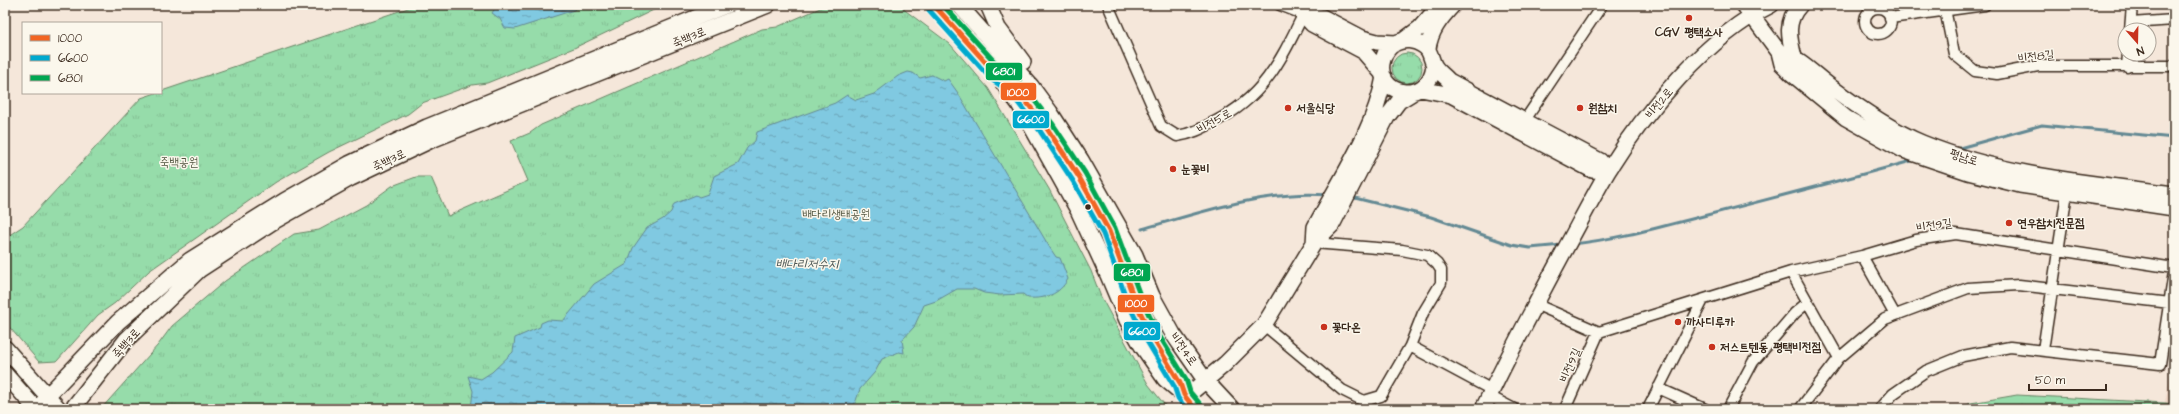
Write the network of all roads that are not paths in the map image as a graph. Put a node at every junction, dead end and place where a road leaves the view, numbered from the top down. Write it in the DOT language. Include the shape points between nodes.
graph roads {
  1 [pos="727,5"];
  2 [pos="768,5"];
  3 [pos="934,5"];
  4 [pos="959,5"];
  5 [pos="988,5"];
  6 [pos="1108,5"];
  7 [pos="1280,5"];
  8 [pos="1440,5"];
  9 [pos="1453,5"];
  10 [pos="1602,5"];
  11 [pos="1771,5"];
  12 [pos="1800,5"];
  13 [pos="1985,5"];
  14 [pos="2132,5"];
  15 [pos="1305,9"];
  16 [pos="1945,9"];
  17 [pos="1747,10"];
  18 [pos="1890,18"];
  19 [pos="2174,20"];
  20 [pos="2130,22"];
  21 [pos="2157,22"];
  22 [pos="1400,42"];
  23 [pos="1428,49"];
  24 [pos="1779,52"];
  25 [pos="1794,57"];
  26 [pos="2127,62"];
  27 [pos="1434,65"];
  28 [pos="2174,66"];
  29 [pos="2127,67"];
  30 [pos="1383,75"];
  31 [pos="1417,91"];
  32 [pos="1050,112"];
  33 [pos="1521,126"];
  34 [pos="1608,171"];
  35 [pos="2068,186"];
  36 [pos="1344,187"];
  37 [pos="2174,194"];
  38 [pos="2174,208"];
  39 [pos="1314,242"];
  40 [pos="2058,251"];
  41 [pos="1862,256"];
  42 [pos="2174,268"];
  43 [pos="1791,272"];
  44 [pos="2174,272"];
  45 [pos="2051,288"];
  46 [pos="1703,300"];
  47 [pos="1808,302"];
  48 [pos="2170,303"];
  49 [pos="1535,304"];
  50 [pos="1895,315"];
  51 [pos="1264,324"];
  52 [pos="1599,332"];
  53 [pos="1410,346"];
  54 [pos="5,348"];
  55 [pos="2043,350"];
  56 [pos="1839,358"];
  57 [pos="5,374"];
  58 [pos="1206,380"];
  59 [pos="1658,388"];
  60 [pos="1184,395"];
  61 [pos="48,396"];
  62 [pos="1488,398"];
  63 [pos="38,409"];
  64 [pos="59,409"];
  65 [pos="72,409"];
  66 [pos="1195,409"];
  67 [pos="1232,409"];
  68 [pos="1514,409"];
  69 [pos="1565,409"];
  70 [pos="1648,409"];
  71 [pos="1704,409"];
  72 [pos="1728,409"];
  73 [pos="1800,409"];
  74 [pos="1880,409"];
  1 -- 61 [label="street, 죽백3로" via="427,127 342,167 190,260 118,322"];
  2 -- 65 [label="street, 죽백3로" via="429,141 351,178 271,223 199,270 126,340"];
  3 -- 60 [label="street" via="997,75 1019,104 1078,210 1135,333 1165,379"];
  4 -- 32 [label="street, 비전4로" via="1031,86"];
  5 -- 32 [label="street" via="998,28 1042,86"];
  6 -- 15 [label="street, 비전5로" via="1161,126 1177,136 1191,134 1222,118 1256,94 1268,80"];
  7 -- 15 [label="street"];
  8 -- 22 [label="street" via="1420,28"];
  9 -- 23 [label="street" via="1430,36"];
  10 -- 33 [label="street"];
  11 -- 17 [label="street, 비전2로"];
  12 -- 25 [label="street" via="1790,20 1788,37"];
  13 -- 16 [label="street"];
  14 -- 20 [label="street"];
  15 -- 22 [label="street" via="1362,38 1377,42"];
  15 -- 30 [label="street" via="1312,24 1362,51"];
  16 -- 18 [label="street"];
  16 -- 29 [label="street, 비전8길" via="1954,54 1975,71 1997,74 2038,66"];
  17 -- 24 [label="street"];
  17 -- 34 [label="street, 비전2로" via="1699,56 1638,128"];
  19 -- 21 [label="street"];
  22 -- 23 [label="street" via="1418,42"];
  22 -- 30 [label="street" via="1384,56 1381,64"];
  23 -- 27 [label="street"];
  24 -- 25 [label="street, 평남로"];
  24 -- 35 [label="street" via="1782,64 1821,99 1846,118 1903,150 1968,172 2020,185"];
  25 -- 35 [label="street, 평남로" via="1858,106 1892,128 1922,143"];
  26 -- 29 [label="street"];
  27 -- 31 [label="street" via="1430,81"];
  27 -- 33 [label="street" via="1449,81"];
  28 -- 29 [label="street, 비전8길"];
  30 -- 31 [label="street" via="1392,88 1399,92"];
  30 -- 36 [label="street" via="1381,95"];
  31 -- 33 [label="street" via="1450,95"];
  31 -- 36 [label="street" via="1399,101"];
  32 -- 58 [label="street, 비전4로" via="1081,160 1134,255 1152,296 1173,334"];
  33 -- 34 [label="street" via="1600,161"];
  34 -- 49 [label="street, 비전2로"];
  35 -- 37 [label="street, 평남로"];
  35 -- 38 [label="street"];
  35 -- 40 [label="street"];
  36 -- 39 [label="street" via="1318,223"];
  36 -- 39 [label="street" via="1333,224"];
  39 -- 51 [label="street"];
  39 -- 53 [label="street" via="1402,250 1427,255 1436,264 1441,270 1441,283 1423,313"];
  40 -- 41 [label="street, 비전9길" via="1956,234 1916,240"];
  40 -- 42 [label="street, 비전9길"];
  40 -- 45 [label="street"];
  41 -- 43 [label="street, 비전9길"];
  41 -- 50 [label="street"];
  43 -- 46 [label="street, 비전9길"];
  43 -- 47 [label="street"];
  44 -- 48 [label="street"];
  45 -- 48 [label="street"];
  45 -- 50 [label="street" via="2019,285 1968,288"];
  45 -- 55 [label="street"];
  46 -- 52 [label="street, 비전9길"];
  46 -- 59 [label="street"];
  47 -- 56 [label="street"];
  47 -- 72 [label="street" via="1795,313 1753,362"];
  48 -- 55 [label="street" via="2160,364"];
  49 -- 52 [label="street"];
  49 -- 62 [label="street"];
  50 -- 56 [label="street" via="1885,320"];
  51 -- 53 [label="street" via="1342,390 1364,401 1381,396"];
  51 -- 58 [label="street"];
  52 -- 69 [label="street, 비전9길"];
  53 -- 62 [label="street"];
  54 -- 61 [label="street"];
  55 -- 74 [label="street" via="2010,347 1962,356 1926,371 1893,394"];
  56 -- 73 [label="street"];
  57 -- 63 [label="street"];
  58 -- 60 [label="street"];
  58 -- 67 [label="street, 비전4로"];
  59 -- 70 [label="street"];
  59 -- 71 [label="street"];
  60 -- 66 [label="street"];
  61 -- 63 [label="street, 죽백3로"];
  61 -- 64 [label="street"];
  62 -- 68 [label="street"];
}
